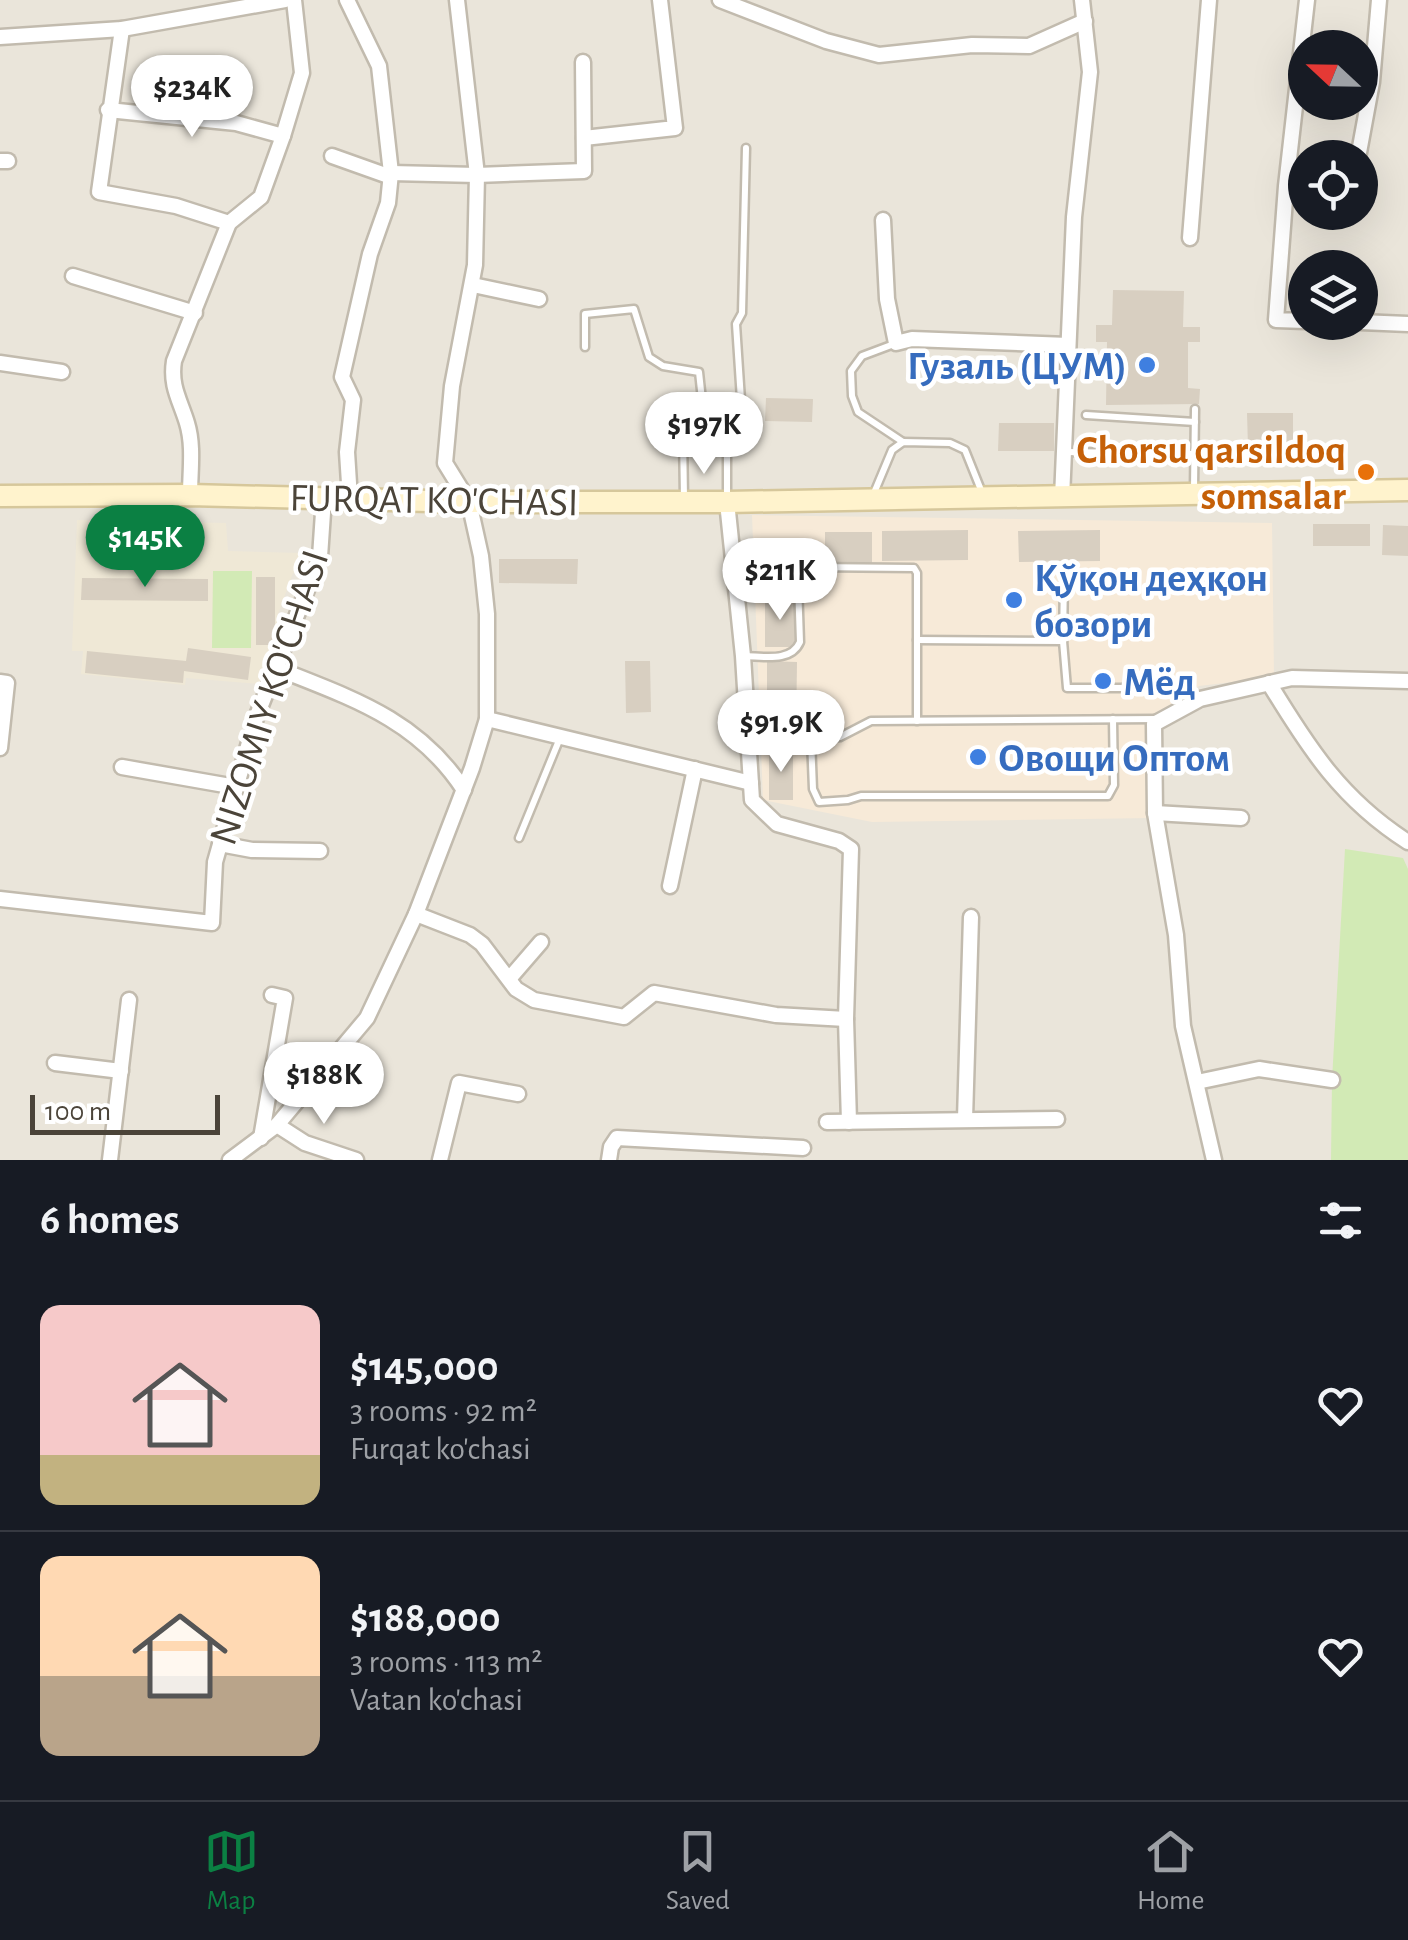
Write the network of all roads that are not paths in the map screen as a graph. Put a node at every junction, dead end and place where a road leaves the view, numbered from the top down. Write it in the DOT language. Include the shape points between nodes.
graph roads {
  1 [pos="285,0"];
  2 [pos="294,0"];
  3 [pos="348,0"];
  4 [pos="458,0"];
  5 [pos="660,0"];
  6 [pos="720,0"];
  7 [pos="1082,0"];
  8 [pos="1210,0"];
  9 [pos="1307,0"];
  10 [pos="1379,0"];
  11 [pos="1085,21"];
  12 [pos="122,30"];
  13 [pos="0,37"];
  14 [pos="583,62"];
  15 [pos="108,110"];
  16 [pos="283,136"];
  17 [pos="584,138"];
  18 [pos="1361,140"];
  19 [pos="746,148"];
  20 [pos="332,156"];
  21 [pos="391,175"];
  22 [pos="477,175"];
  23 [pos="1286,186"];
  24 [pos="882,220"];
  25 [pos="228,223"];
  26 [pos="1190,238"];
  27 [pos="73,276"];
  28 [pos="473,284"];
  29 [pos="539,299"];
  30 [pos="195,312"];
  31 [pos="1288,320"];
  32 [pos="1378,323"];
  33 [pos="1408,324"];
  34 [pos="896,343"];
  35 [pos="1068,345"];
  36 [pos="585,347"];
  37 [pos="0,363"];
  38 [pos="62,372"];
  39 [pos="1195,410"];
  40 [pos="1086,415"];
  41 [pos="1195,422"];
  42 [pos="903,442"];
  43 [pos="1064,452"];
  44 [pos="1194,454"];
  45 [pos="1408,490"];
  46 [pos="1194,494"];
  47 [pos="190,495"];
  48 [pos="0,496"];
  49 [pos="324,498"];
  50 [pos="984,498"];
  51 [pos="1062,498"];
  52 [pos="350,499"];
  53 [pos="872,499"];
  54 [pos="469,502"];
  55 [pos="684,502"];
  56 [pos="727,502"];
  57 [pos="1064,578"];
  58 [pos="917,640"];
  59 [pos="1063,641"];
  60 [pos="743,656"];
  61 [pos="276,668"];
  62 [pos="1408,681"];
  63 [pos="0,682"];
  64 [pos="1269,683"];
  65 [pos="1180,688"];
  66 [pos="488,719"];
  67 [pos="1113,719"];
  68 [pos="1159,719"];
  69 [pos="917,721"];
  70 [pos="561,737"];
  71 [pos="811,739"];
  72 [pos="749,743"];
  73 [pos="0,748"];
  74 [pos="122,767"];
  75 [pos="695,769"];
  76 [pos="751,783"];
  77 [pos="236,786"];
  78 [pos="464,790"];
  79 [pos="1155,813"];
  80 [pos="1241,818"];
  81 [pos="519,838"];
  82 [pos="1408,842"];
  83 [pos="220,844"];
  84 [pos="320,851"];
  85 [pos="670,886"];
  86 [pos="0,898"];
  87 [pos="416,914"];
  88 [pos="971,916"];
  89 [pos="541,942"];
  90 [pos="508,979"];
  91 [pos="272,994"];
  92 [pos="129,1000"];
  93 [pos="846,1019"];
  94 [pos="55,1063"];
  95 [pos="273,1063"];
  96 [pos="120,1071"];
  97 [pos="315,1080"];
  98 [pos="1332,1080"];
  99 [pos="1196,1082"];
  100 [pos="518,1094"];
  101 [pos="966,1119"];
  102 [pos="1057,1120"];
  103 [pos="827,1122"];
  104 [pos="849,1122"];
  105 [pos="277,1125"];
  106 [pos="260,1138"];
  107 [pos="804,1148"];
  108 [pos="110,1160"];
  109 [pos="230,1160"];
  110 [pos="356,1160"];
  111 [pos="440,1160"];
  112 [pos="609,1160"];
  113 [pos="1214,1160"];
  1 -- 12 [label="street"];
  2 -- 16 [label="street" via="302,72"];
  3 -- 21 [label="street" via="379,66"];
  4 -- 22 [label="street"];
  5 -- 17 [label="street" via="675,128"];
  6 -- 11 [label="street" via="879,55 1029,46"];
  7 -- 11 [label="street"];
  8 -- 26 [label="street"];
  9 -- 23 [label="street"];
  10 -- 18 [label="street"];
  11 -- 35 [label="street" via="1090,72"];
  12 -- 13 [label="street"];
  12 -- 15 [label="street"];
  14 -- 17 [label="street"];
  15 -- 16 [label="street" via="236,123"];
  15 -- 25 [label="street" via="100,192"];
  16 -- 25 [label="street" via="261,197"];
  17 -- 22 [label="street" via="584,171"];
  19 -- 56 [label="lane" via="742,312 736,324 741,400 727,416"];
  20 -- 21 [label="street"];
  21 -- 22 [label="street"];
  21 -- 52 [label="street" via="342,377 354,400"];
  22 -- 28 [label="street"];
  23 -- 31 [label="street" via="1276,320"];
  24 -- 34 [label="street"];
  25 -- 30 [label="street"];
  27 -- 30 [label="street"];
  28 -- 29 [label="street"];
  28 -- 54 [label="street" via="452,386 446,463"];
  30 -- 47 [label="street" via="171,378 191,446"];
  32 -- 33 [label="street"];
  34 -- 35 [label="street"];
  34 -- 42 [label="lane" via="862,356 851,371 852,396 858,412"];
  35 -- 43 [label="street"];
  36 -- 55 [label="lane" via="585,314 634,309 649,357 698,372 702,400 684,434"];
  37 -- 38 [label="street"];
  39 -- 41 [label="lane"];
  40 -- 41 [label="lane"];
  41 -- 44 [label="lane"];
  42 -- 50 [label="lane" via="950,443 965,450"];
  42 -- 53 [label="lane" via="892,450"];
  43 -- 44 [label="lane"];
  43 -- 51 [label="street"];
  44 -- 46 [label="lane"];
  45 -- 46 [label="main road, FURQAT KO'CHASI"];
  46 -- 51 [label="main road, FURQAT KO'CHASI"];
  47 -- 48 [label="main road, FURQAT KO'CHASI"];
  47 -- 49 [label="main road, FURQAT KO'CHASI"];
  49 -- 52 [label="main road, FURQAT KO'CHASI"];
  49 -- 61 [label="street, NIZOMIY KO'CHASI" via="320,557"];
  50 -- 51 [label="main road, FURQAT KO'CHASI"];
  50 -- 53 [label="main road, FURQAT KO'CHASI"];
  52 -- 54 [label="main road, FURQAT KO'CHASI"];
  53 -- 56 [label="main road, FURQAT KO'CHASI"];
  54 -- 55 [label="main road, FURQAT KO'CHASI"];
  54 -- 66 [label="street" via="482,556"];
  55 -- 56 [label="main road, FURQAT KO'CHASI"];
  56 -- 60 [label="street"];
  57 -- 59 [label="lane"];
  58 -- 59 [label="lane"];
  58 -- 60 [label="lane" via="914,568 808,567 798,583 797,650"];
  58 -- 69 [label="lane"];
  59 -- 65 [label="lane" via="1067,688"];
  60 -- 72 [label="street"];
  61 -- 77 [label="street, NIZOMIY KO'CHASI"];
  61 -- 78 [label="street" via="375,708 432,748"];
  62 -- 64 [label="street"];
  63 -- 73 [label="street" via="7,682"];
  64 -- 68 [label="street" via="1200,700"];
  64 -- 82 [label="street" via="1314,757 1373,820"];
  66 -- 70 [label="street"];
  66 -- 78 [label="street"];
  67 -- 68 [label="lane"];
  67 -- 69 [label="lane"];
  67 -- 71 [label="lane" via="1114,784 1108,796 860,796 820,802 813,789"];
  68 -- 79 [label="street" via="1153,731"];
  69 -- 71 [label="lane" via="872,722 840,737"];
  70 -- 75 [label="street"];
  70 -- 81 [label="lane"];
  71 -- 72 [label="lane"];
  72 -- 76 [label="street"];
  74 -- 77 [label="street"];
  75 -- 76 [label="street"];
  75 -- 85 [label="street"];
  76 -- 93 [label="street" via="752,800 778,824 851,850"];
  77 -- 83 [label="street, NIZOMIY KO'CHASI"];
  78 -- 87 [label="street"];
  79 -- 80 [label="street"];
  79 -- 99 [label="street"];
  83 -- 84 [label="street"];
  83 -- 86 [label="street, NIZOMIY KO'CHASI" via="212,923"];
  87 -- 90 [label="street" via="470,935"];
  87 -- 97 [label="street" via="368,1018"];
  88 -- 101 [label="street"];
  89 -- 90 [label="street"];
  90 -- 93 [label="street" via="534,1000 624,1017 654,993 776,1015"];
  91 -- 95 [label="street" via="285,998"];
  92 -- 96 [label="street"];
  93 -- 104 [label="street"];
  94 -- 96 [label="street"];
  95 -- 97 [label="lane"];
  95 -- 106 [label="street"];
  96 -- 108 [label="street"];
  97 -- 105 [label="street"];
  98 -- 99 [label="street" via="1259,1068"];
  99 -- 113 [label="street"];
  100 -- 111 [label="street" via="459,1084"];
  101 -- 102 [label="street"];
  101 -- 104 [label="street"];
  103 -- 104 [label="street"];
  105 -- 106 [label="street"];
  105 -- 110 [label="street" via="304,1143"];
  106 -- 109 [label="street"];
  107 -- 112 [label="street" via="616,1138"];
}
